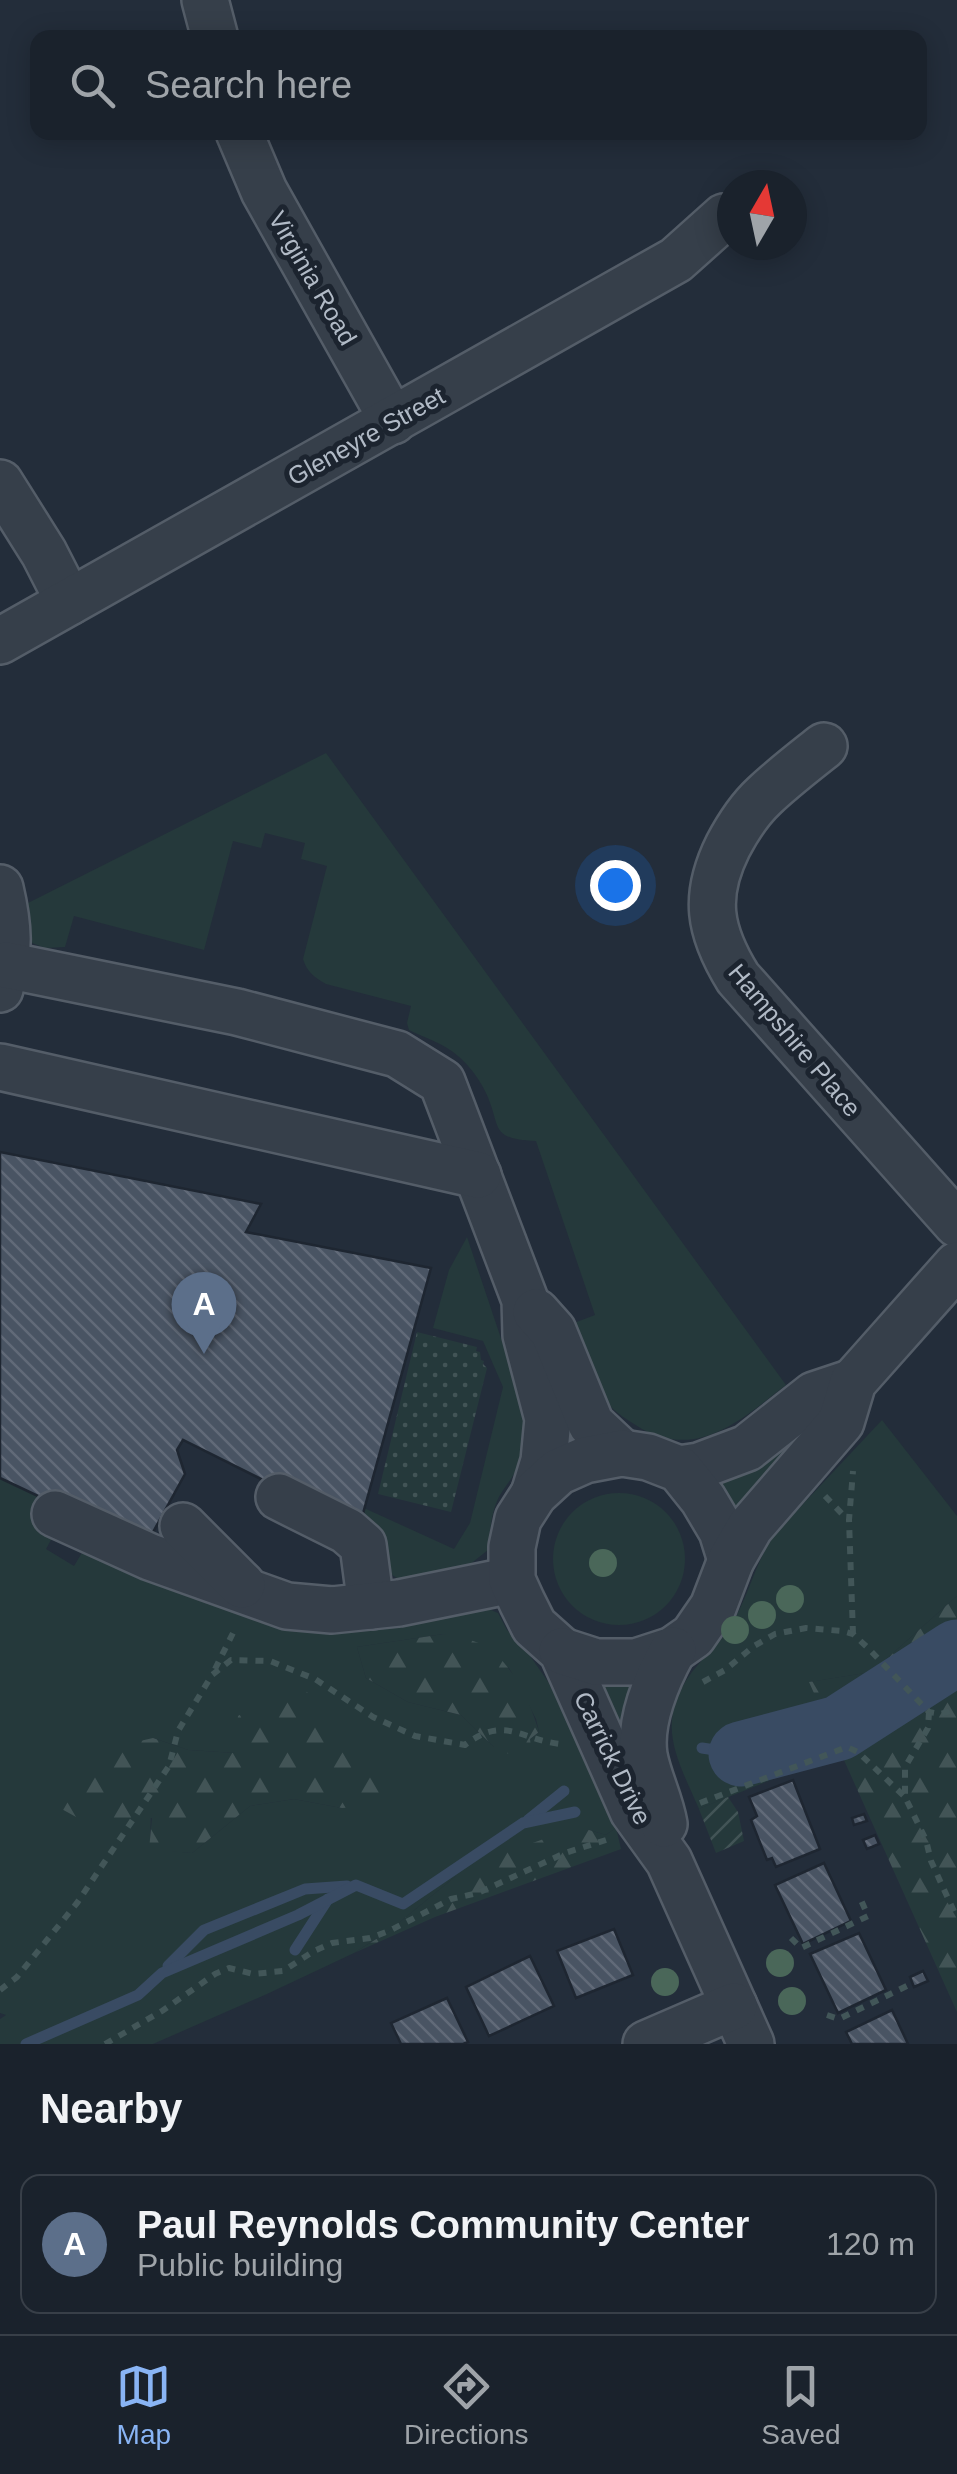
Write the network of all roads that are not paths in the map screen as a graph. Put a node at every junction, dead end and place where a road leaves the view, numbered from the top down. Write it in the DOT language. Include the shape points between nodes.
graph roads {
  1 [pos="205,0"];
  2 [pos="213,30"];
  3 [pos="243,140"];
  4 [pos="717,224"];
  5 [pos="394,421"];
  6 [pos="0,483"];
  7 [pos="69,602"];
  8 [pos="0,642"];
  9 [pos="824,746"];
  10 [pos="0,888"];
  11 [pos="3,977"];
  12 [pos="0,1067"];
  13 [pos="478,1175"];
  14 [pos="957,1224"];
  15 [pos="957,1265"];
  16 [pos="525,1300"];
  17 [pos="853,1382"];
  18 [pos="622,1453"];
  19 [pos="679,1469"];
  20 [pos="534,1494"];
  21 [pos="279,1496"];
  22 [pos="55,1514"];
  23 [pos="183,1526"];
  24 [pos="731,1560"];
  25 [pos="512,1580"];
  26 [pos="251,1594"];
  27 [pos="371,1606"];
  28 [pos="562,1651"];
  29 [pos="684,1668"];
  30 [pos="669,1861"];
  31 [pos="743,2025"];
  32 [pos="646,2044"];
  1 -- 2 [label="street"];
  3 -- 5 [label="street, Virginia Road" via="264,192"];
  4 -- 5 [label="street, Gleneyre Street" via="676,260"];
  5 -- 7 [label="street, Gleneyre Street"];
  6 -- 7 [label="street"];
  7 -- 8 [label="street, Gleneyre Street"];
  9 -- 14 [label="street, Hampshire Place" via="738,826 712,888 714,923 738,978"];
  10 -- 11 [label="street" via="8,926"];
  11 -- 13 [label="street" via="237,1012 396,1054 442,1082"];
  12 -- 13 [label="street"];
  13 -- 16 [label="street"];
  15 -- 17 [label="street, Carrick Drive"];
  16 -- 18 [label="street" via="554,1331 591,1424"];
  16 -- 20 [label="street" via="526,1335 548,1418"];
  17 -- 19 [label="street, Carrick Drive" via="814,1395 748,1448"];
  17 -- 24 [label="street, Carrick Drive" via="841,1422 750,1527"];
  18 -- 19 [label="street, Carrick Drive"];
  18 -- 20 [label="street, Carrick Drive" via="558,1472"];
  19 -- 24 [label="street" via="722,1531"];
  20 -- 25 [label="street, Carrick Drive" via="518,1519"];
  21 -- 27 [label="street" via="363,1545"];
  22 -- 26 [label="street"];
  23 -- 26 [label="street"];
  24 -- 29 [label="street, Carrick Drive"];
  25 -- 27 [label="street"];
  25 -- 28 [label="street, Carrick Drive" via="534,1626"];
  26 -- 27 [label="street" via="286,1606"];
  28 -- 29 [label="street, Carrick Drive" via="596,1662"];
  28 -- 30 [label="street, Carrick Drive" via="633,1811"];
  29 -- 30 [label="street, Carrick Drive" via="654,1688 647,1712 644,1754"];
  30 -- 31 [label="street, Carrick Drive"];
  31 -- 32 [label="street"];
}
